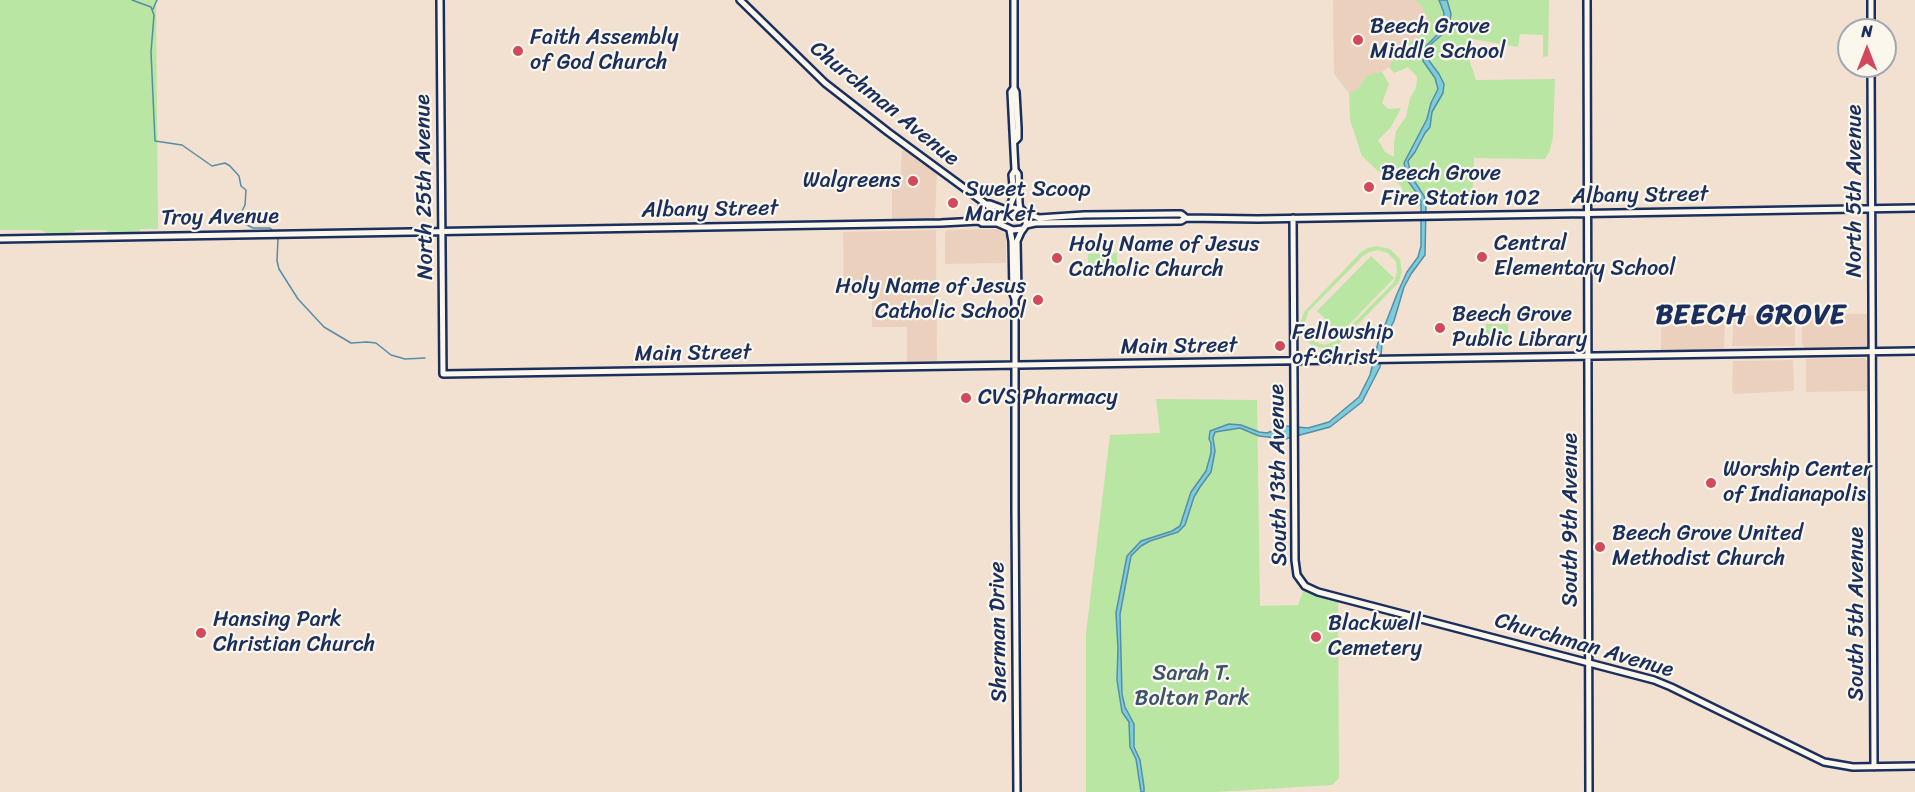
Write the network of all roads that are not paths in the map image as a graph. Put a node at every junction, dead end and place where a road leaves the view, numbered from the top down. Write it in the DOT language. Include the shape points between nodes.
graph roads {
  1 [pos="440,0"];
  2 [pos="740,0"];
  3 [pos="1014,0"];
  4 [pos="1587,0"];
  5 [pos="1871,0"];
  6 [pos="1871,18"];
  7 [pos="1871,78"];
  8 [pos="1015,170"];
  9 [pos="985,203"];
  10 [pos="1915,208"];
  11 [pos="1871,209"];
  12 [pos="1023,211"];
  13 [pos="1004,213"];
  14 [pos="1587,213"];
  15 [pos="1186,218"];
  16 [pos="1293,218"];
  17 [pos="978,221"];
  18 [pos="1004,226"];
  19 [pos="1024,227"];
  20 [pos="1010,230"];
  21 [pos="441,231"];
  22 [pos="0,239"];
  23 [pos="1016,299"];
  24 [pos="1915,351"];
  25 [pos="1872,352"];
  26 [pos="1587,356"];
  27 [pos="1294,361"];
  28 [pos="1014,365"];
  29 [pos="443,374"];
  30 [pos="1305,586"];
  31 [pos="1588,663"];
  32 [pos="1915,766"];
  33 [pos="1874,767"];
  34 [pos="1017,792"];
  35 [pos="1589,792"];
  1 -- 21 [label="street, North 25th Avenue"];
  2 -- 9 [label="street, Churchman Avenue" via="825,83"];
  3 -- 8 [label="street" via="1018,138 1014,141"];
  4 -- 14 [label="street, South 9th Avenue"];
  5 -- 6 [label="street"];
  7 -- 11 [label="street, North 5th Avenue"];
  8 -- 12 [label="street"];
  8 -- 13 [label="street" via="1014,195"];
  9 -- 13 [label="street, Churchman Avenue"];
  9 -- 17 [label="street"];
  10 -- 11 [label="street, Albany Street"];
  11 -- 14 [label="street, Albany Street"];
  11 -- 25 [label="street, North 5th Avenue"];
  12 -- 13 [label="street"];
  12 -- 15 [label="street, Albany Street" via="1039,218 1181,214"];
  12 -- 19 [label="street" via="1028,219"];
  13 -- 17 [label="street, Albany Street"];
  13 -- 18 [label="street"];
  14 -- 16 [label="street, Albany Street"];
  14 -- 26 [label="street, South 9th Avenue"];
  15 -- 16 [label="street, Albany Street"];
  15 -- 19 [label="street, Albany Street" via="1035,223"];
  16 -- 27 [label="street, South 13th Avenue"];
  17 -- 18 [label="street, Albany Street"];
  17 -- 21 [label="street, Albany Street"];
  18 -- 20 [label="street"];
  19 -- 20 [label="street"];
  19 -- 23 [label="street" via="1017,242"];
  20 -- 23 [label="street"];
  21 -- 22 [label="street, Troy Avenue"];
  21 -- 29 [label="street, North 25th Avenue"];
  23 -- 28 [label="street, Sherman Drive"];
  24 -- 25 [label="street, Main Street"];
  25 -- 26 [label="street, Main Street"];
  25 -- 33 [label="street, South 5th Avenue"];
  26 -- 27 [label="street, Main Street"];
  26 -- 31 [label="street, South 9th Avenue"];
  27 -- 28 [label="street, Main Street"];
  27 -- 30 [label="street, South 13th Avenue" via="1295,564 1298,578"];
  28 -- 29 [label="street, Main Street"];
  28 -- 34 [label="street, Sherman Drive"];
  30 -- 31 [label="street, Churchman Avenue"];
  31 -- 33 [label="street, Churchman Avenue" via="1671,687 1820,761"];
  31 -- 35 [label="street, South 9th Avenue"];
  32 -- 33 [label="street, Churchman Avenue"];
}
